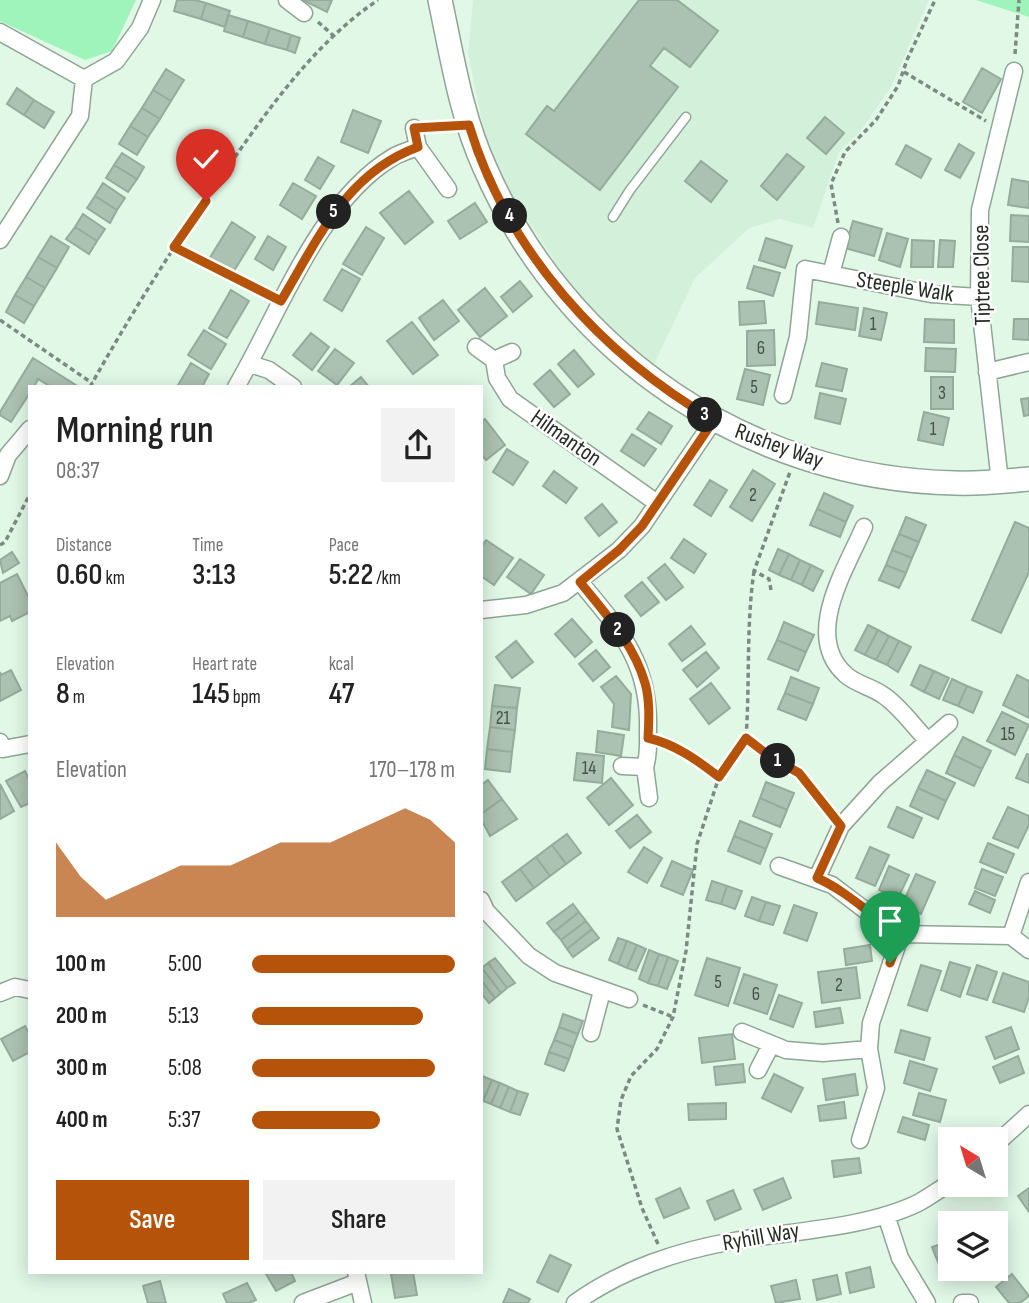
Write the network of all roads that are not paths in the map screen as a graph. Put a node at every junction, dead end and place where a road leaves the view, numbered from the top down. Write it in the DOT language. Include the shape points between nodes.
graph roads {
  1 [pos="152,0"];
  2 [pos="286,0"];
  3 [pos="440,0"];
  4 [pos="304,13"];
  5 [pos="0,32"];
  6 [pos="1014,71"];
  7 [pos="84,79"];
  8 [pos="686,117"];
  9 [pos="414,128"];
  10 [pos="418,147"];
  11 [pos="447,189"];
  12 [pos="613,216"];
  13 [pos="841,237"];
  14 [pos="0,240"];
  15 [pos="831,274"];
  16 [pos="979,298"];
  17 [pos="476,347"];
  18 [pos="512,352"];
  19 [pos="494,360"];
  20 [pos="1029,362"];
  21 [pos="250,364"];
  22 [pos="987,372"];
  23 [pos="237,385"];
  24 [pos="290,385"];
  25 [pos="783,395"];
  26 [pos="714,420"];
  27 [pos="28,431"];
  28 [pos="4,453"];
  29 [pos="0,476"];
  30 [pos="1029,479"];
  31 [pos="1000,482"];
  32 [pos="657,503"];
  33 [pos="864,527"];
  34 [pos="580,582"];
  35 [pos="483,610"];
  36 [pos="949,723"];
  37 [pos="928,741"];
  38 [pos="28,744"];
  39 [pos="1,747"];
  40 [pos="622,766"];
  41 [pos="645,767"];
  42 [pos="649,798"];
  43 [pos="779,866"];
  44 [pos="817,878"];
  45 [pos="1029,882"];
  46 [pos="483,908"];
  47 [pos="901,934"];
  48 [pos="1010,936"];
  49 [pos="1029,950"];
  50 [pos="28,990"];
  51 [pos="602,991"];
  52 [pos="0,993"];
  53 [pos="629,999"];
  54 [pos="742,1032"];
  55 [pos="590,1033"];
  56 [pos="771,1045"];
  57 [pos="869,1049"];
  58 [pos="758,1070"];
  59 [pos="1029,1114"];
  60 [pos="1008,1133"];
  61 [pos="860,1140"];
  62 [pos="938,1191"];
  63 [pos="886,1215"];
  64 [pos="357,1277"];
  65 [pos="303,1303"];
  66 [pos="363,1303"];
  67 [pos="575,1303"];
  68 [pos="927,1303"];
  69 [pos="962,1303"];
  70 [pos="970,1303"];
  1 -- 7 [label="street" via="116,61"];
  2 -- 4 [label="street"];
  3 -- 26 [label="street, Rushey Way" via="476,148 522,236 560,292 631,363"];
  5 -- 7 [label="street"];
  6 -- 16 [label="street, Tiptree Close" via="981,210"];
  7 -- 14 [label="street" via="80,116"];
  8 -- 12 [label="lane"];
  9 -- 10 [label="street"];
  10 -- 11 [label="street"];
  10 -- 21 [label="street" via="370,174 339,205 281,301"];
  13 -- 15 [label="street, Steeple Walk"];
  15 -- 16 [label="street, Steeple Walk" via="931,294"];
  15 -- 25 [label="street, Steeple Walk" via="805,269 798,337"];
  16 -- 22 [label="street, Tiptree Close"];
  17 -- 19 [label="street"];
  18 -- 19 [label="street"];
  19 -- 32 [label="street, Hilmanton" via="497,378 510,399"];
  20 -- 22 [label="street"];
  21 -- 23 [label="street"];
  21 -- 24 [label="street"];
  22 -- 31 [label="street, Tiptree Close"];
  26 -- 31 [label="street, Rushey Way" via="780,451 864,473 955,484"];
  26 -- 32 [label="street"];
  27 -- 28 [label="street"];
  28 -- 29 [label="street"];
  30 -- 31 [label="street, Rushey Way"];
  32 -- 34 [label="street" via="619,550"];
  33 -- 37 [label="street" via="827,612 826,638 834,662 885,696"];
  34 -- 35 [label="street" via="526,605"];
  34 -- 41 [label="street" via="633,652 645,684"];
  36 -- 37 [label="street"];
  37 -- 44 [label="street" via="880,783 841,826"];
  38 -- 39 [label="street"];
  40 -- 41 [label="street"];
  41 -- 42 [label="street"];
  43 -- 44 [label="street"];
  44 -- 47 [label="street"];
  45 -- 48 [label="street"];
  46 -- 51 [label="street" via="529,956"];
  47 -- 48 [label="street"];
  47 -- 57 [label="street" via="871,1023"];
  48 -- 49 [label="street"];
  50 -- 52 [label="street" via="15,987"];
  51 -- 53 [label="street"];
  51 -- 55 [label="street"];
  54 -- 56 [label="street"];
  56 -- 57 [label="street" via="823,1054"];
  56 -- 58 [label="street"];
  57 -- 61 [label="street" via="876,1088"];
  59 -- 60 [label="street"];
  62 -- 63 [label="street, Ryhill Way"];
  63 -- 67 [label="street, Ryhill Way" via="731,1241 665,1258"];
  63 -- 68 [label="street" via="900,1258"];
  64 -- 65 [label="street"];
  64 -- 66 [label="street"];
  69 -- 70 [label="street"];
}
